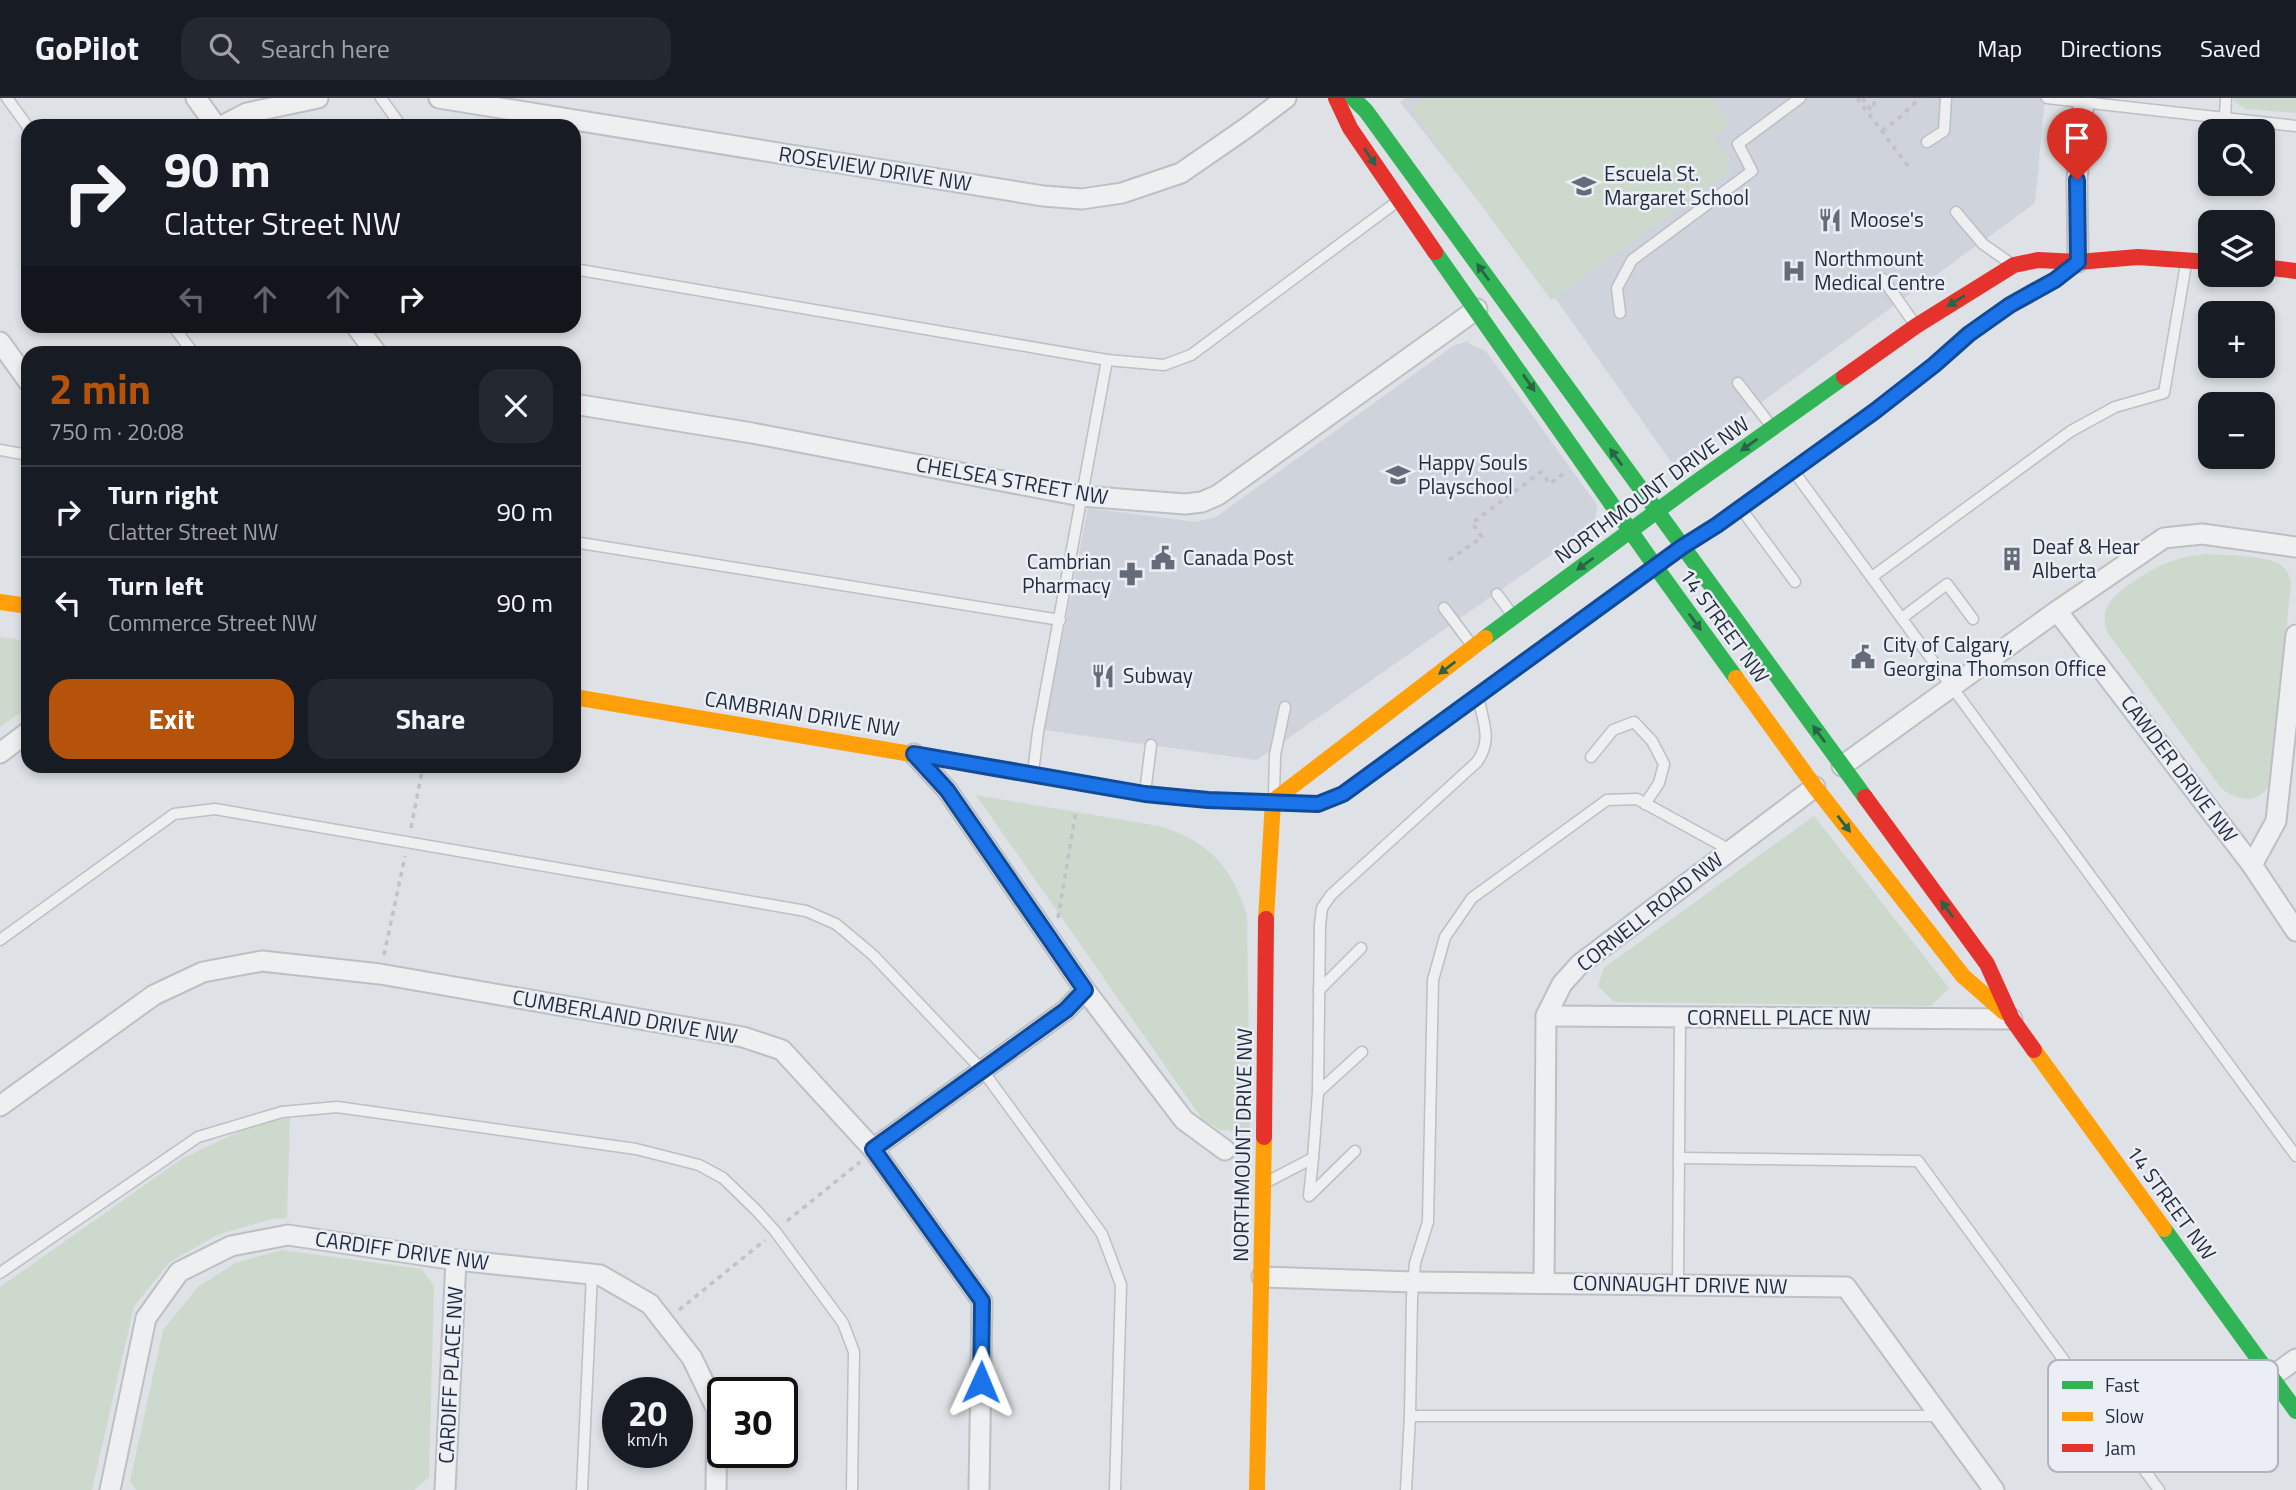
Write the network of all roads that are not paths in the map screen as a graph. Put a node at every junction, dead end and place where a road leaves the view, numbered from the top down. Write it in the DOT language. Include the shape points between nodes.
graph roads {
  1 [pos="7,98"];
  2 [pos="196,98"];
  3 [pos="318,98"];
  4 [pos="381,98"];
  5 [pos="439,98"];
  6 [pos="1286,98"];
  7 [pos="1336,98"];
  8 [pos="1353,98"];
  9 [pos="1800,98"];
  10 [pos="1946,98"];
  11 [pos="2047,98"];
  12 [pos="2226,98"];
  13 [pos="2083,100"];
  14 [pos="2225,118"];
  15 [pos="22,119"];
  16 [pos="213,119"];
  17 [pos="234,119"];
  18 [pos="396,119"];
  19 [pos="568,119"];
  20 [pos="581,121"];
  21 [pos="2296,126"];
  22 [pos="1927,142"];
  23 [pos="1399,200"];
  24 [pos="1956,212"];
  25 [pos="2187,259"];
  26 [pos="2198,260"];
  27 [pos="2078,262"];
  28 [pos="2014,265"];
  29 [pos="2275,268"];
  30 [pos="581,270"];
  31 [pos="2296,271"];
  32 [pos="1883,279"];
  33 [pos="1477,309"];
  34 [pos="1620,313"];
  35 [pos="1916,326"];
  36 [pos="0,342"];
  37 [pos="1107,360"];
  38 [pos="21,372"];
  39 [pos="1738,383"];
  40 [pos="581,405"];
  41 [pos="1773,428"];
  42 [pos="0,450"];
  43 [pos="21,454"];
  44 [pos="1792,470"];
  45 [pos="1081,496"];
  46 [pos="1740,507"];
  47 [pos="1656,512"];
  48 [pos="1630,531"];
  49 [pos="581,543"];
  50 [pos="1682,547"];
  51 [pos="2296,547"];
  52 [pos="1655,566"];
  53 [pos="1872,577"];
  54 [pos="1795,582"];
  55 [pos="1497,594"];
  56 [pos="0,602"];
  57 [pos="21,606"];
  58 [pos="1444,608"];
  59 [pos="2057,611"];
  60 [pos="1513,616"];
  61 [pos="1902,618"];
  62 [pos="1973,620"];
  63 [pos="1060,621"];
  64 [pos="2296,635"];
  65 [pos="1474,648"];
  66 [pos="1952,688"];
  67 [pos="1478,696"];
  68 [pos="581,698"];
  69 [pos="1285,707"];
  70 [pos="21,737"];
  71 [pos="1151,745"];
  72 [pos="0,753"];
  73 [pos="914,754"];
  74 [pos="1591,757"];
  75 [pos="1842,766"];
  76 [pos="1033,774"];
  77 [pos="1815,787"];
  78 [pos="1145,794"];
  79 [pos="1273,801"];
  80 [pos="1645,804"];
  81 [pos="1730,850"];
  82 [pos="2252,864"];
  83 [pos="2296,931"];
  84 [pos="0,940"];
  85 [pos="1361,948"];
  86 [pos="1085,990"];
  87 [pos="1319,990"];
  88 [pos="1546,1016"];
  89 [pos="1680,1017"];
  90 [pos="2012,1018"];
  91 [pos="1362,1052"];
  92 [pos="983,1071"];
  93 [pos="1318,1092"];
  94 [pos="0,1105"];
  95 [pos="1225,1150"];
  96 [pos="1355,1151"];
  97 [pos="869,1154"];
  98 [pos="2296,1156"];
  99 [pos="1313,1158"];
  100 [pos="1679,1158"];
  101 [pos="1264,1184"];
  102 [pos="456,1260"];
  103 [pos="0,1273"];
  104 [pos="592,1273"];
  105 [pos="1262,1277"];
  106 [pos="1413,1282"];
  107 [pos="1544,1283"];
  108 [pos="1678,1285"];
  109 [pos="2296,1359"];
  110 [pos="2064,1360"];
  111 [pos="2259,1360"];
  112 [pos="2278,1372"];
  113 [pos="2278,1387"];
  114 [pos="2296,1411"];
  115 [pos="1410,1416"];
  116 [pos="1941,1416"];
  117 [pos="2146,1472"];
  118 [pos="110,1490"];
  119 [pos="445,1490"];
  120 [pos="582,1490"];
  121 [pos="716,1490"];
  122 [pos="852,1490"];
  123 [pos="979,1490"];
  124 [pos="1115,1490"];
  125 [pos="1257,1490"];
  126 [pos="1406,1490"];
  127 [pos="1994,1490"];
  128 [pos="2159,1490"];
  1 -- 15 [label="lane"];
  2 -- 16 [label="street"];
  3 -- 17 [label="street"];
  4 -- 18 [label="lane"];
  5 -- 19 [label="street, ROSEVIEW DRIVE NW"];
  6 -- 20 [label="street, ROSEVIEW DRIVE NW" via="1181,173 1122,193 1082,199"];
  7 -- 23 [label="street, 14 STREET NW, one-way" via="1350,128"];
  47 -- 8 [label="street, 14 STREET NW, one-way"];
  9 -- 34 [label="lane" via="1738,144 1752,170 1632,260 1617,288"];
  10 -- 22 [label="lane" via="1944,131"];
  11 -- 13 [label="lane"];
  12 -- 14 [label="lane"];
  13 -- 14 [label="lane"];
  13 -- 27 [label="street" via="2077,180"];
  14 -- 21 [label="lane"];
  23 -- 33 [label="street, 14 STREET NW"];
  23 -- 37 [label="lane" via="1191,355 1164,365"];
  24 -- 28 [label="lane" via="1983,244"];
  25 -- 26 [label="street, NORTHMOUNT DRIVE NW"];
  25 -- 27 [label="street, NORTHMOUNT DRIVE NW"];
  25 -- 53 [label="lane" via="2164,393 2115,408 2071,431"];
  27 -- 28 [label="street, NORTHMOUNT DRIVE NW" via="2038,260"];
  27 -- 44 [label="street" via="1969,334 1875,411"];
  28 -- 35 [label="street, NORTHMOUNT DRIVE NW, one-way"];
  29 -- 31 [label="street"];
  30 -- 37 [label="lane"];
  32 -- 35 [label="lane"];
  33 -- 45 [label="street, CHELSEA STREET NW" via="1218,495 1185,504"];
  33 -- 48 [label="street, 14 STREET NW, one-way" via="1506,363"];
  35 -- 41 [label="street, NORTHMOUNT DRIVE NW"];
  36 -- 38 [label="street"];
  37 -- 45 [label="lane"];
  39 -- 41 [label="lane"];
  40 -- 45 [label="street, CHELSEA STREET NW"];
  41 -- 47 [label="street, NORTHMOUNT DRIVE NW, one-way"];
  42 -- 43 [label="lane"];
  44 -- 46 [label="street"];
  44 -- 53 [label="lane"];
  45 -- 63 [label="lane"];
  46 -- 50 [label="street"];
  46 -- 54 [label="lane"];
  47 -- 48 [label="street, NORTHMOUNT DRIVE NW"];
  47 -- 50 [label="street, 14 STREET NW"];
  48 -- 52 [label="street, 14 STREET NW"];
  48 -- 60 [label="street, NORTHMOUNT DRIVE NW, one-way"];
  49 -- 63 [label="lane"];
  50 -- 52 [label="street"];
  75 -- 50 [label="street, 14 STREET NW, one-way"];
  51 -- 59 [label="street" via="2203,534 2164,538"];
  52 -- 67 [label="street"];
  52 -- 77 [label="street, 14 STREET NW, one-way"];
  53 -- 61 [label="lane"];
  55 -- 60 [label="lane"];
  56 -- 57 [label="street"];
  58 -- 65 [label="lane"];
  59 -- 66 [label="street"];
  59 -- 82 [label="street, CAWDER DRIVE NW"];
  60 -- 65 [label="street, NORTHMOUNT DRIVE NW"];
  61 -- 62 [label="lane" via="1947,584"];
  61 -- 66 [label="lane"];
  63 -- 76 [label="lane"];
  64 -- 82 [label="street" via="2276,821"];
  65 -- 79 [label="street, NORTHMOUNT DRIVE NW, one-way"];
  66 -- 75 [label="street"];
  66 -- 98 [label="lane"];
  67 -- 79 [label="street" via="1343,794 1318,804"];
  67 -- 87 [label="lane" via="1487,739 1477,762 1322,908"];
  68 -- 73 [label="street, CAMBRIAN DRIVE NW"];
  69 -- 79 [label="lane" via="1275,755"];
  70 -- 72 [label="street"];
  71 -- 78 [label="lane"];
  73 -- 76 [label="street, CAMBRIAN DRIVE NW"];
  73 -- 86 [label="street" via="947,790"];
  74 -- 80 [label="lane" via="1613,730 1634,722 1652,741 1664,764 1659,783"];
  90 -- 75 [label="street, 14 STREET NW, one-way" via="1987,964"];
  76 -- 78 [label="street, CAMBRIAN DRIVE NW"];
  77 -- 81 [label="street, CORNELL ROAD NW"];
  77 -- 90 [label="street, 14 STREET NW, one-way" via="1963,976"];
  78 -- 79 [label="street, CAMBRIAN DRIVE NW"];
  79 -- 101 [label="street, NORTHMOUNT DRIVE NW" via="1266,911"];
  80 -- 81 [label="lane"];
  80 -- 106 [label="lane" via="1637,799 1607,800 1472,898 1445,937 1433,980 1428,1222"];
  81 -- 88 [label="street, CORNELL ROAD NW" via="1580,964 1562,984"];
  82 -- 83 [label="street, CAWDER DRIVE NW"];
  84 -- 92 [label="lane" via="174,814 215,810 806,911 836,924 873,955"];
  85 -- 87 [label="lane"];
  86 -- 92 [label="street" via="1066,1010"];
  86 -- 95 [label="street" via="1184,1120"];
  87 -- 93 [label="lane"];
  88 -- 89 [label="street, CORNELL PLACE NW"];
  88 -- 107 [label="street, CORNELL ROAD NW"];
  89 -- 90 [label="street, CORNELL PLACE NW"];
  89 -- 100 [label="lane"];
  90 -- 111 [label="street, 14 STREET NW"];
  91 -- 93 [label="lane"];
  92 -- 97 [label="street"];
  92 -- 124 [label="lane" via="1102,1234 1114,1262 1121,1285"];
  93 -- 99 [label="lane"];
  94 -- 97 [label="street, CUMBERLAND DRIVE NW" via="154,995 203,972 262,961 380,974 743,1037 782,1050"];
  96 -- 99 [label="lane" via="1309,1196"];
  97 -- 123 [label="street, CUMBERLAND DRIVE NW" via="982,1301"];
  99 -- 101 [label="lane"];
  100 -- 108 [label="lane"];
  100 -- 110 [label="lane" via="1918,1161"];
  101 -- 105 [label="street, NORTHMOUNT DRIVE NW"];
  102 -- 104 [label="street, CARDIFF DRIVE NW"];
  102 -- 118 [label="street, CARDIFF DRIVE NW" via="288,1235 231,1246 179,1272 146,1318"];
  102 -- 119 [label="street, CARDIFF PLACE NW"];
  103 -- 122 [label="lane" via="198,1136 282,1112 337,1107 636,1149 699,1165 723,1178 756,1210 843,1323 854,1352"];
  104 -- 120 [label="lane"];
  104 -- 121 [label="street, CARDIFF DRIVE NW" via="650,1304 692,1358 717,1410"];
  105 -- 106 [label="street, CONNAUGHT DRIVE NW"];
  105 -- 125 [label="street, NORTHMOUNT DRIVE NW"];
  106 -- 107 [label="street, CONNAUGHT DRIVE NW"];
  106 -- 115 [label="lane"];
  107 -- 108 [label="street, CONNAUGHT DRIVE NW"];
  108 -- 116 [label="street, CONNAUGHT DRIVE NW" via="1846,1287"];
  109 -- 112 [label="street"];
  113 -- 114 [label="street, 14 STREET NW"];
  115 -- 116 [label="lane"];
  115 -- 126 [label="lane"];
  116 -- 127 [label="street, CONNAUGHT DRIVE NW"];
  117 -- 128 [label="lane"];
}
